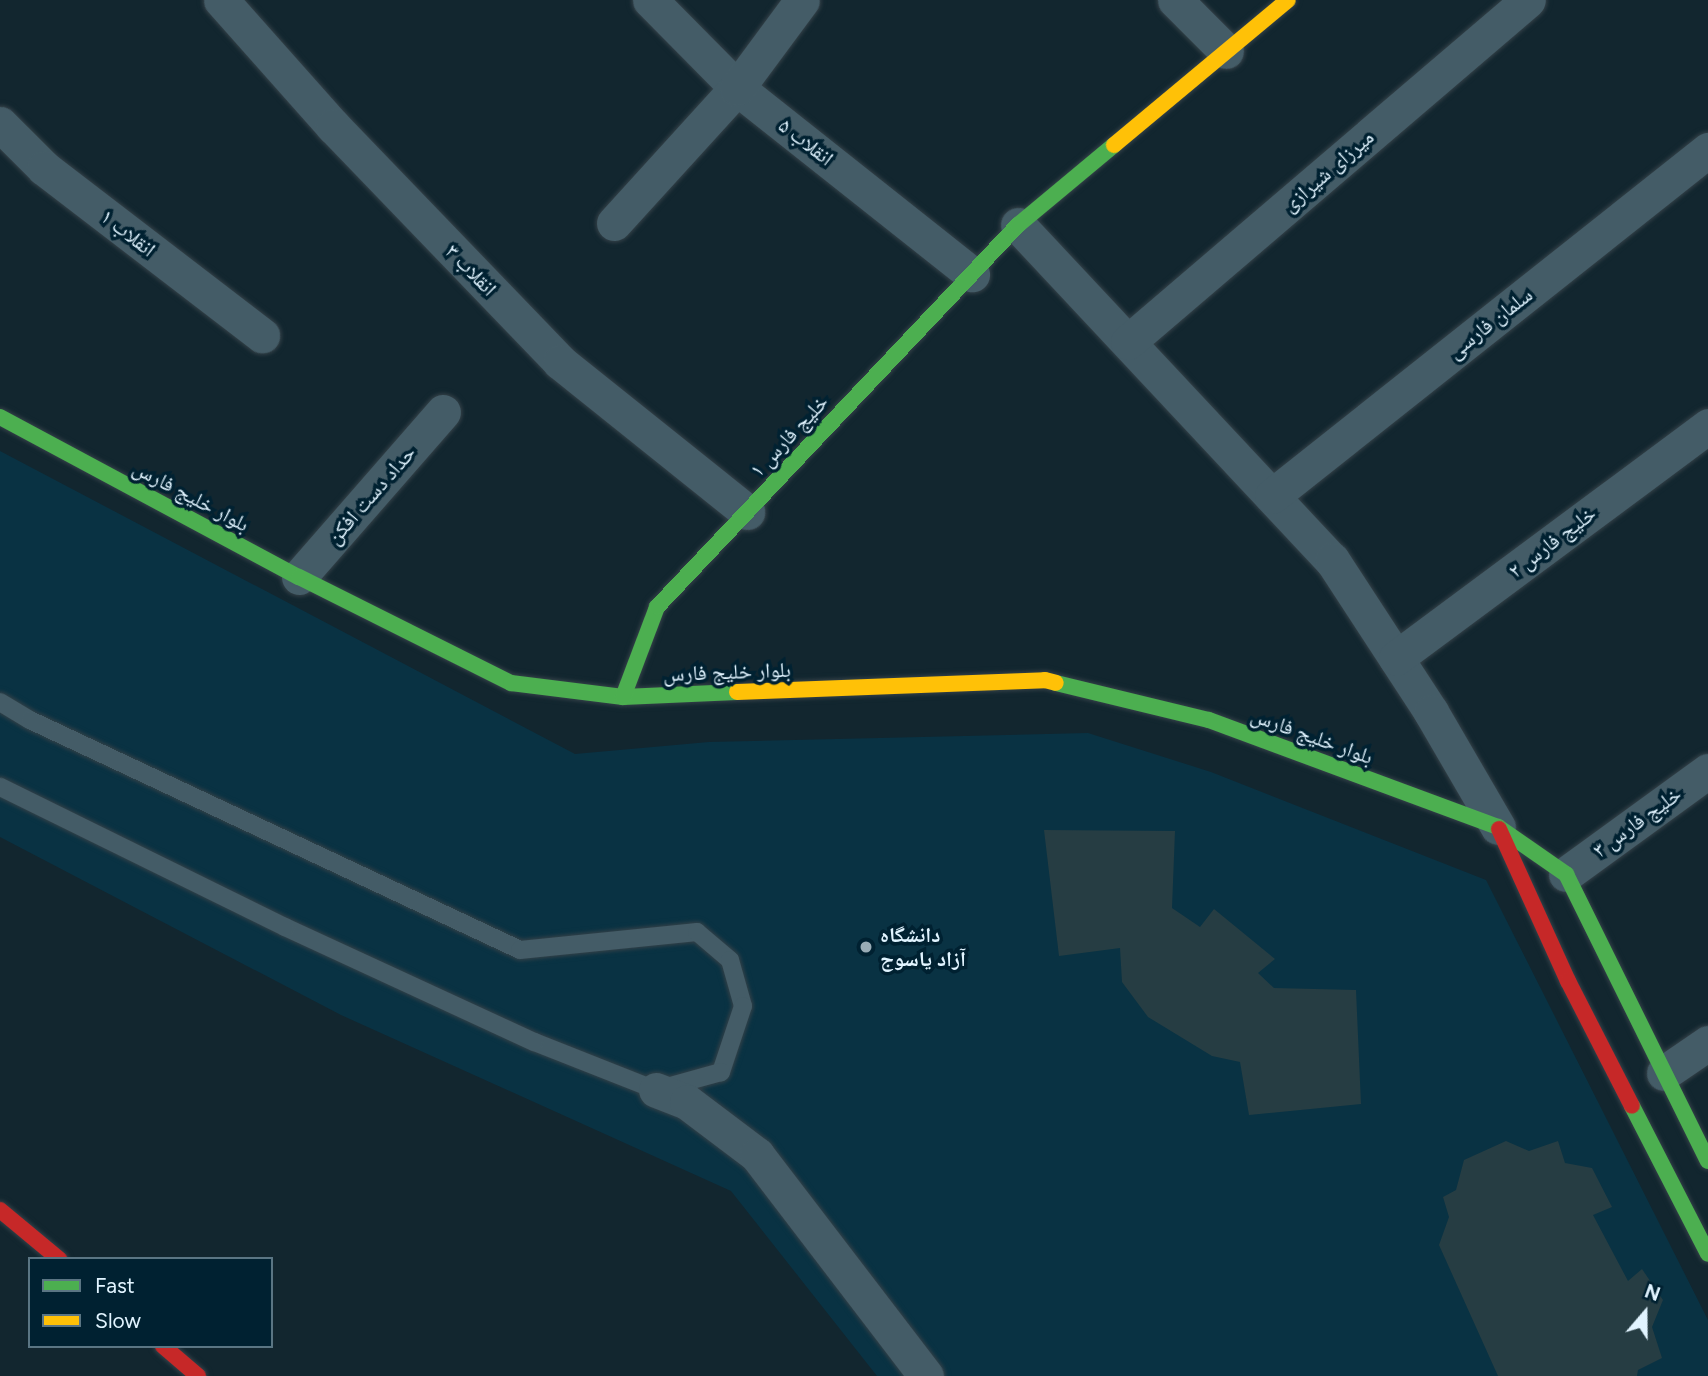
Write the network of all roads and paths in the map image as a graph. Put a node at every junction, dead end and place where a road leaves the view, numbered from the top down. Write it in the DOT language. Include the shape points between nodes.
graph roads {
  1 [pos="221,0"];
  2 [pos="650,0"];
  3 [pos="803,0"];
  4 [pos="1175,0"];
  5 [pos="1288,0"];
  6 [pos="1528,0"];
  7 [pos="1226,51"];
  8 [pos="737,88"];
  9 [pos="0,124"];
  10 [pos="1708,150"];
  11 [pos="614,223"];
  12 [pos="1018,225"];
  13 [pos="972,274"];
  14 [pos="262,335"];
  15 [pos="1128,342"];
  16 [pos="443,412"];
  17 [pos="0,417"];
  18 [pos="1708,426"];
  19 [pos="1272,496"];
  20 [pos="747,512"];
  21 [pos="299,577"];
  22 [pos="1396,658"];
  23 [pos="623,697"];
  24 [pos="0,702"];
  25 [pos="1708,771"];
  26 [pos="0,787"];
  27 [pos="1498,827"];
  28 [pos="1566,874"];
  29 [pos="1708,1043"];
  30 [pos="1664,1073"];
  31 [pos="656,1090"];
  32 [pos="1708,1161"];
  33 [pos="0,1210"];
  34 [pos="1708,1254"];
  35 [pos="57,1257"];
  36 [pos="165,1348"];
  37 [pos="198,1376"];
  38 [pos="926,1376"];
  1 -- 20 [label="street, انقلاب ۳" via="332,125 560,362"];
  2 -- 8 [label="street, انقلاب ۵"];
  3 -- 8 [label="street"];
  4 -- 7 [label="street"];
  5 -- 7 [label="street, خلیج فارس ۱"];
  6 -- 15 [label="street, میرزای شیرازی"];
  7 -- 12 [label="street, خلیج فارس ۱"];
  8 -- 11 [label="street"];
  8 -- 13 [label="street, انقلاب ۵"];
  9 -- 14 [label="street, انقلاب ۱" via="44,168"];
  10 -- 19 [label="street, سلمان فارسی"];
  12 -- 13 [label="street, خلیج فارس ۱"];
  12 -- 15 [label="street"];
  13 -- 20 [label="street, خلیج فارس ۱"];
  15 -- 19 [label="street"];
  16 -- 21 [label="street, حداد دست افکن"];
  17 -- 21 [label="street, بلوار خلیج فارس"];
  18 -- 22 [label="street, خلیج فارس ۲"];
  19 -- 22 [label="street" via="1332,560"];
  20 -- 23 [label="street, خلیج فارس ۱" via="657,607"];
  21 -- 23 [label="street, بلوار خلیج فارس" via="511,683"];
  22 -- 27 [label="street"];
  23 -- 27 [label="street, بلوار خلیج فارس" via="1045,680 1209,720"];
  24 -- 31 [label="lane" via="520,950 697,932 730,960 743,1006 721,1072"];
  25 -- 28 [label="street, خلیج فارس ۳"];
  26 -- 31 [label="lane" via="534,1042"];
  27 -- 28 [label="street, بلوار خلیج فارس"];
  27 -- 34 [label="street" via="1568,981"];
  28 -- 30 [label="street, بلوار خلیج فارس"];
  29 -- 30 [label="street"];
  30 -- 32 [label="street, بلوار خلیج فارس"];
  31 -- 38 [label="street" via="687,1102 757,1155"];
  33 -- 35 [label="street"];
  36 -- 37 [label="street"];
}
